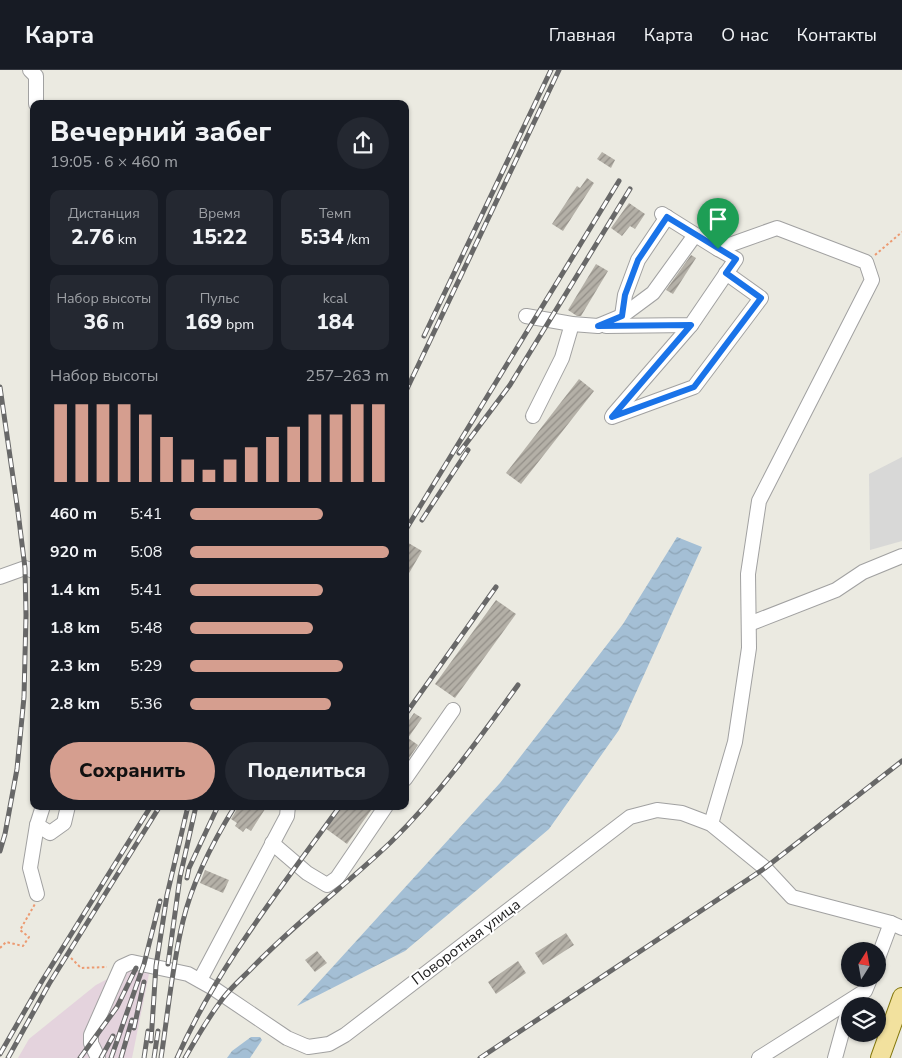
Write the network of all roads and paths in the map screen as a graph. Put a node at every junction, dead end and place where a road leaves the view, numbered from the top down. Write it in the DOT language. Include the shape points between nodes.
graph roads {
  1 [pos="30,70"];
  2 [pos="36,100"];
  3 [pos="902,232"];
  4 [pos="695,235"];
  5 [pos="718,249"];
  6 [pos="866,262"];
  7 [pos="726,273"];
  8 [pos="526,316"];
  9 [pos="622,316"];
  10 [pos="572,324"];
  11 [pos="691,325"];
  12 [pos="598,326"];
  13 [pos="533,416"];
  14 [pos="902,556"];
  15 [pos="30,569"];
  16 [pos="0,577"];
  17 [pos="749,624"];
  18 [pos="453,710"];
  19 [pos="409,773"];
  20 [pos="42,810"];
  21 [pos="67,810"];
  22 [pos="288,810"];
  23 [pos="383,810"];
  24 [pos="711,824"];
  25 [pos="37,825"];
  26 [pos="272,843"];
  27 [pos="37,894"];
  28 [pos="896,925"];
  29 [pos="886,943"];
  30 [pos="0,948"];
  31 [pos="71,958"];
  32 [pos="121,967"];
  33 [pos="200,980"];
  34 [pos="864,988"];
  35 [pos="902,997"];
  36 [pos="841,1036"];
  37 [pos="98,1058"];
  38 [pos="759,1058"];
  39 [pos="835,1058"];
  40 [pos="880,1058"];
  1 -- 2 [label="street" via="36,76"];
  3 -- 6 [label="path"];
  4 -- 5 [label="street"];
  4 -- 9 [label="street" via="653,293"];
  4 -- 9 [label="street" via="665,216 638,260 625,295"];
  5 -- 6 [label="street" via="777,228"];
  5 -- 7 [label="street" via="736,259"];
  6 -- 17 [label="street" via="872,280 759,501 748,574"];
  7 -- 11 [label="street"];
  7 -- 11 [label="street" via="761,298 694,387 612,417"];
  8 -- 10 [label="street"];
  9 -- 12 [label="street"];
  10 -- 12 [label="street"];
  10 -- 13 [label="street" via="562,358"];
  11 -- 12 [label="street"];
  14 -- 17 [label="street" via="863,572 836,590"];
  15 -- 16 [label="street"];
  17 -- 24 [label="street" via="749,648 735,742"];
  18 -- 19 [label="street"];
  20 -- 25 [label="street"];
  21 -- 25 [label="street" via="64,823 50,834"];
  22 -- 26 [label="street"];
  23 -- 26 [label="street" via="337,878 327,885 307,874"];
  24 -- 28 [label="street, Поворотная улица" via="765,868 792,898"];
  24 -- 33 [label="street, Поворотная улица" via="682,813 657,810 630,817 345,1036 329,1044 308,1047 287,1038"];
  25 -- 27 [label="street" via="30,868"];
  26 -- 33 [label="street"];
  27 -- 30 [label="path" via="20,930 29,937 23,946 6,942"];
  28 -- 29 [label="street, Поворотная улица"];
  31 -- 32 [label="path" via="81,968"];
  32 -- 33 [label="street, Поворотная улица" via="132,962 188,974"];
  32 -- 37 [label="street" via="91,1035"];
  34 -- 38 [label="street"];
  35 -- 40 [label="main road"];
  36 -- 39 [label="street"];
}
